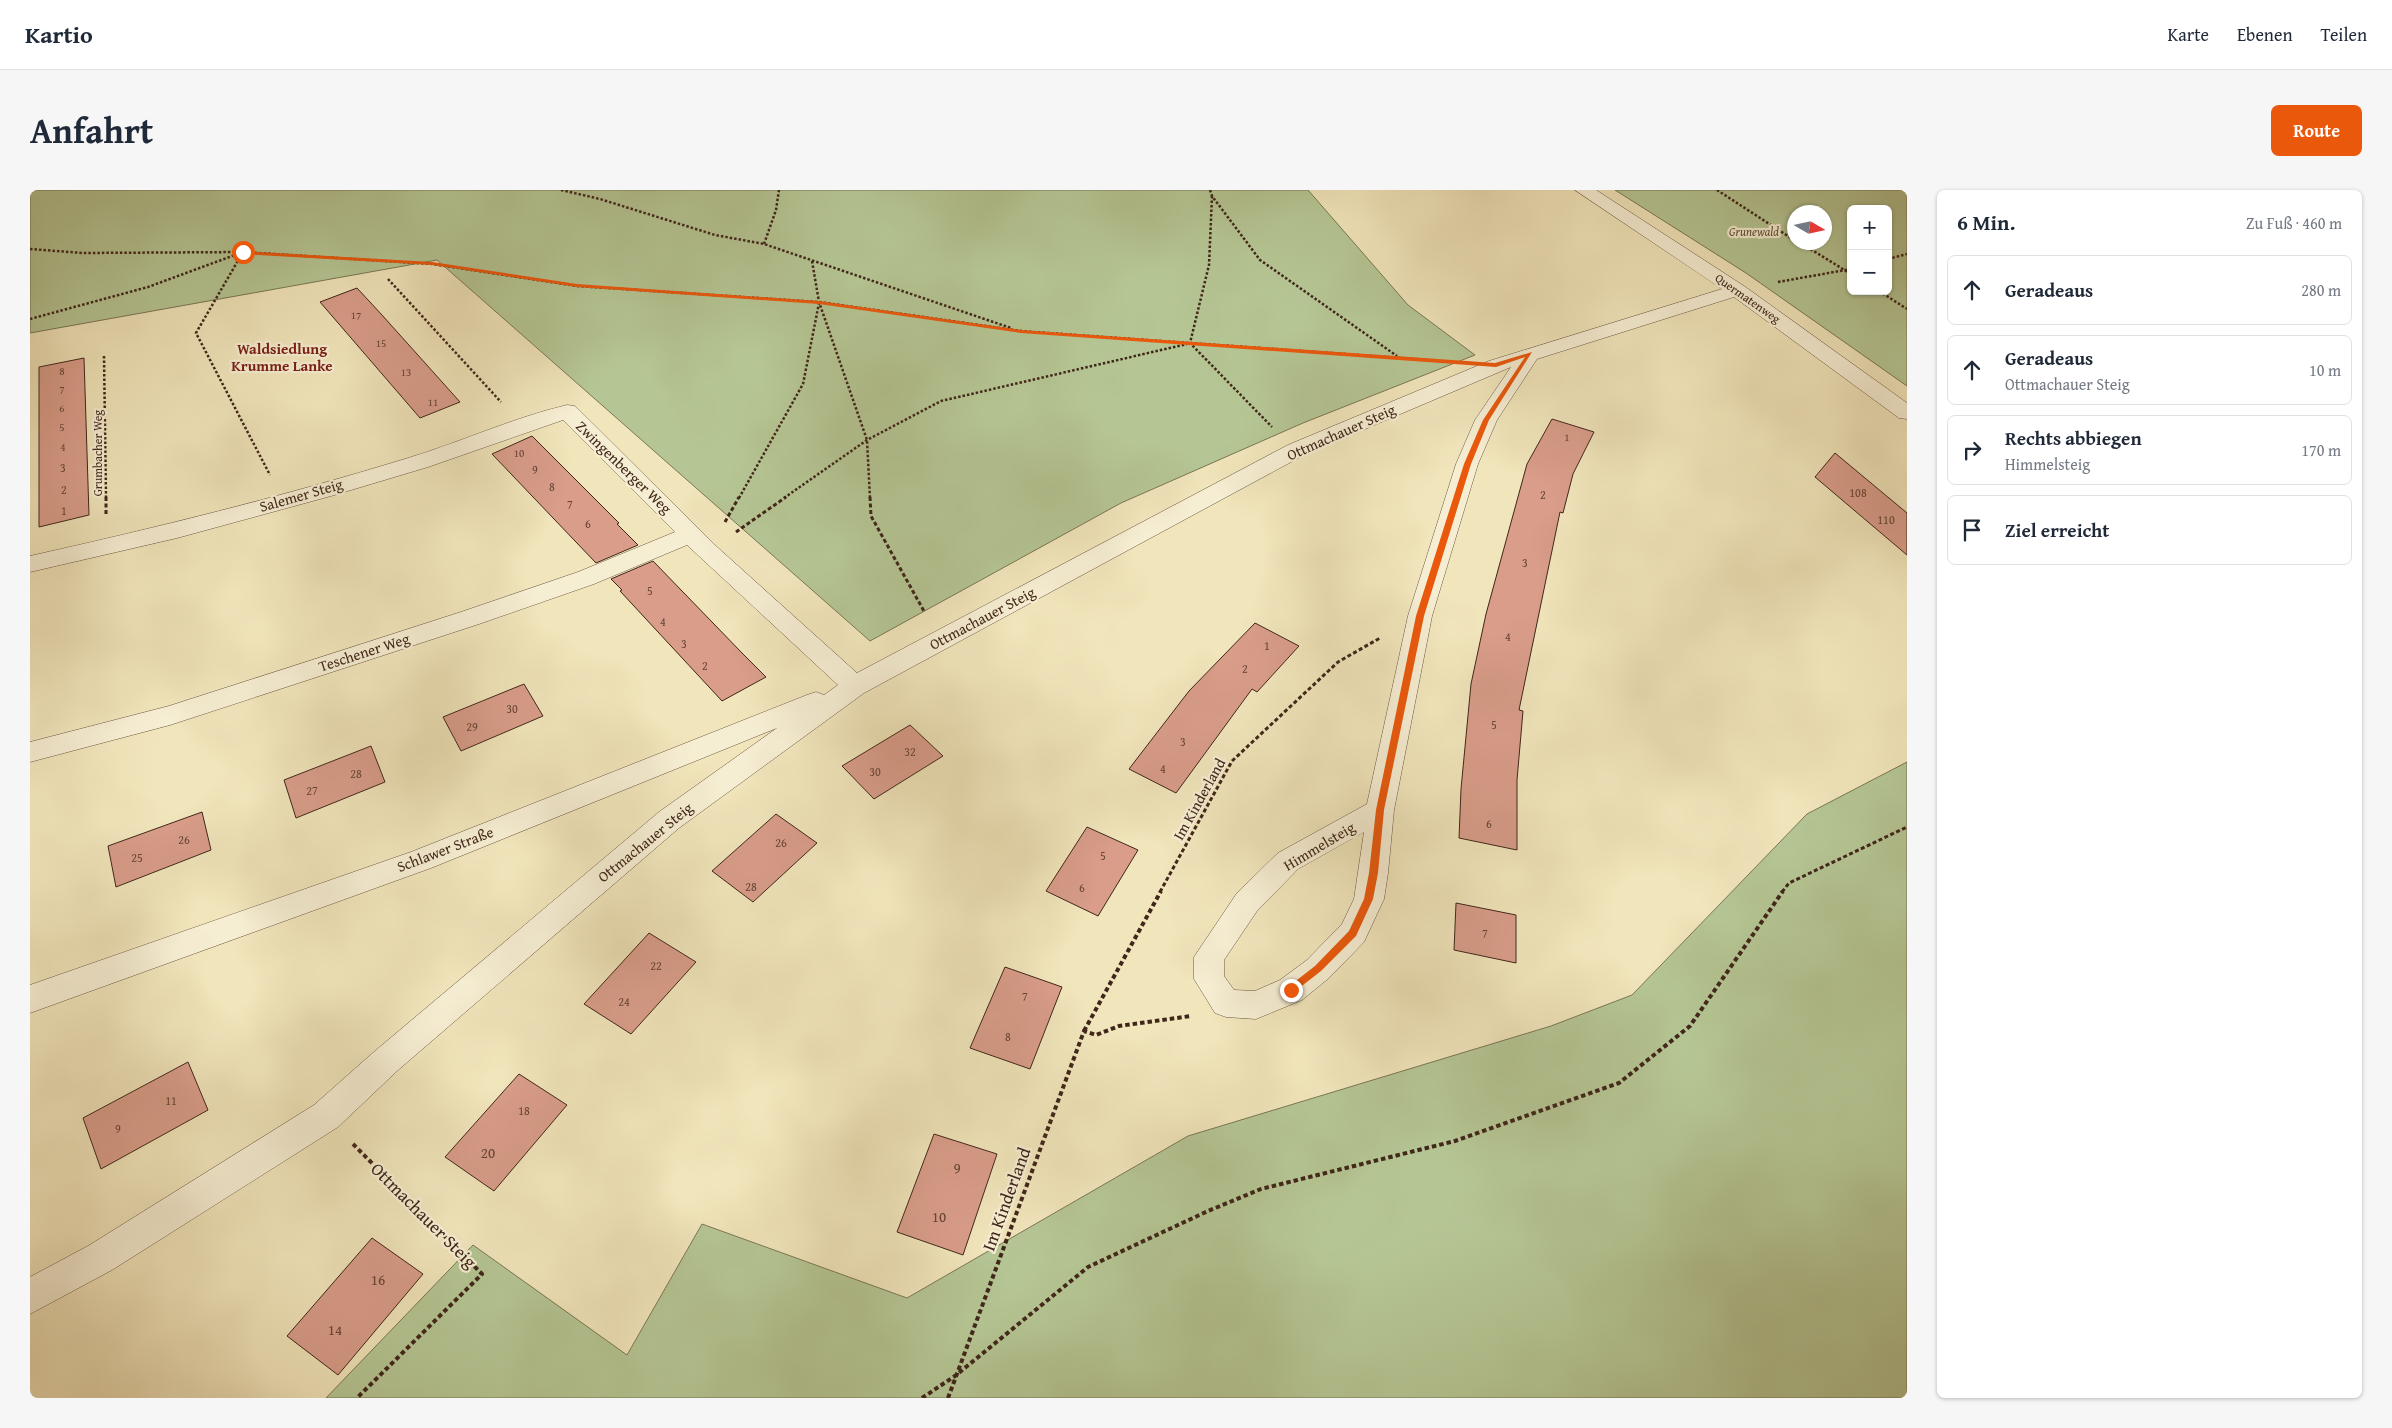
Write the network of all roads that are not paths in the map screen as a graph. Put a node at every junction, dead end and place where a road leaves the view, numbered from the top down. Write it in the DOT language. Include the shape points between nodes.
graph roads {
  1 [pos="1584,190"];
  2 [pos="1737,290"];
  3 [pos="1530,354"];
  4 [pos="567,412"];
  5 [pos="1907,413"];
  6 [pos="700,543"];
  7 [pos="30,564"];
  8 [pos="855,686"];
  9 [pos="30,752"];
  10 [pos="1380,810"];
  11 [pos="30,999"];
  12 [pos="30,1296"];
  1 -- 2 [label="street, Quermatenweg"];
  2 -- 3 [label="street, Ottmachauer Steig"];
  2 -- 5 [label="street, Quermatenweg"];
  3 -- 8 [label="street, Ottmachauer Steig" via="1496,365 1296,450"];
  3 -- 10 [label="street, Himmelsteig" via="1486,420 1467,464 1420,616"];
  4 -- 6 [label="street, Zwingenberger Weg"];
  4 -- 7 [label="street, Salemer Steig" via="420,462 283,501"];
  6 -- 8 [label="street, Zwingenberger Weg"];
  6 -- 9 [label="street, Teschener Weg" via="170,715"];
  8 -- 11 [label="street, Schlawer Straße" via="421,860"];
  8 -- 12 [label="street, Ottmachauer Steig" via="669,820 326,1116 100,1258"];
  10 -- 10 [label="street, Himmelsteig" via="1288,861 1247,902 1209,957 1209,979 1226,1003 1256,1005 1291,990 1318,969 1352,933 1369,899"];
}
